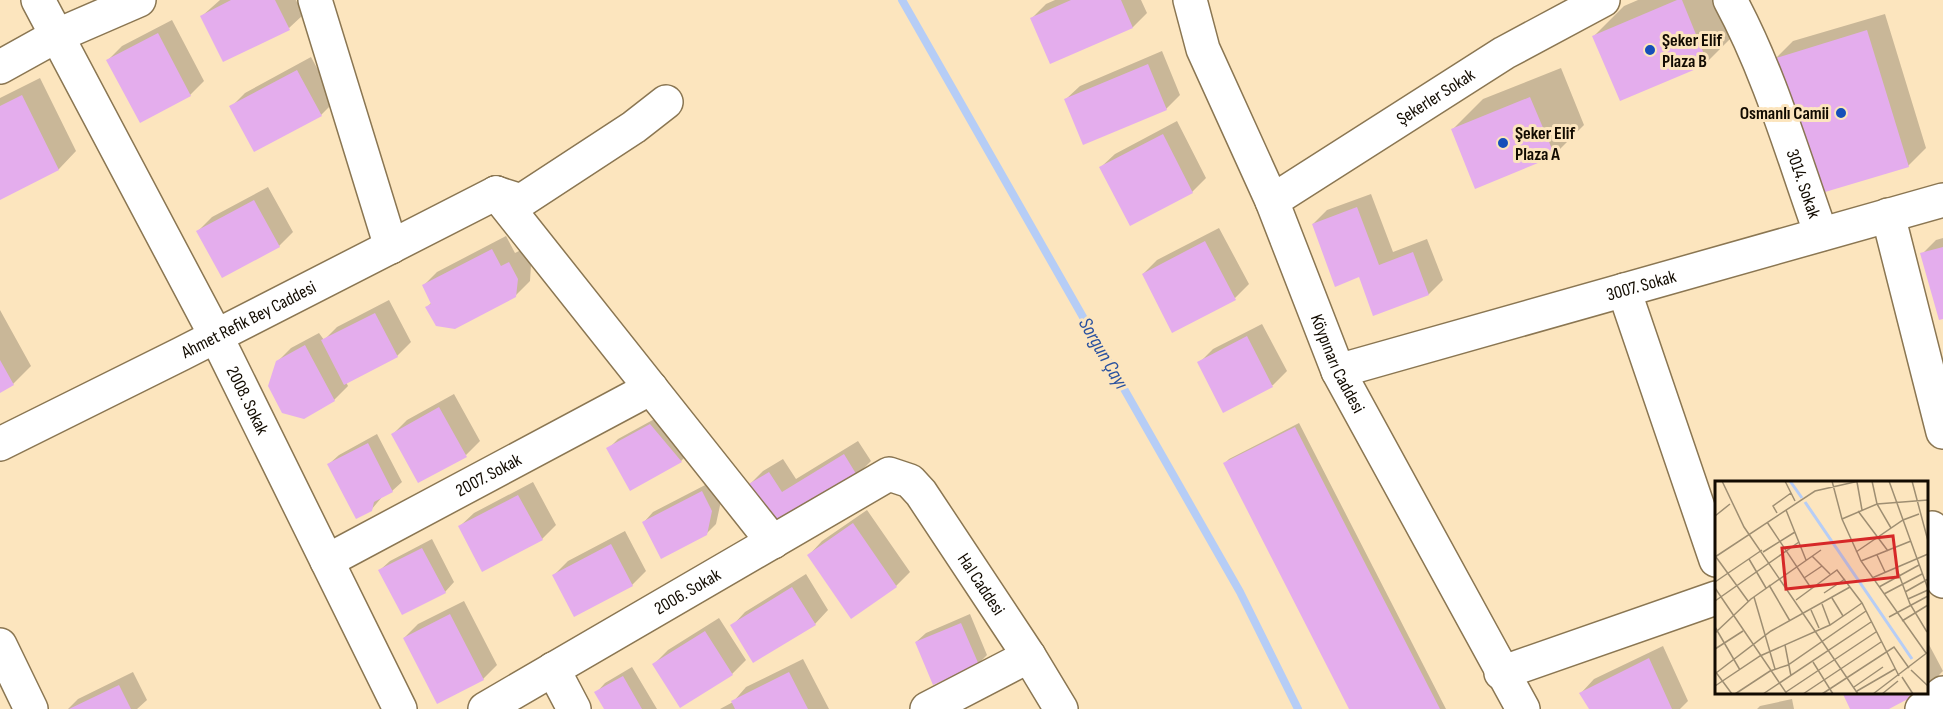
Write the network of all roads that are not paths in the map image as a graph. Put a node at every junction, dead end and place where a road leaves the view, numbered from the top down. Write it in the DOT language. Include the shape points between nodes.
graph roads {
  1 [pos="38,0"];
  2 [pos="139,0"];
  3 [pos="315,0"];
  4 [pos="1190,0"];
  5 [pos="1603,0"];
  6 [pos="1730,0"];
  7 [pos="56,36"];
  8 [pos="0,67"];
  9 [pos="666,102"];
  10 [pos="496,193"];
  11 [pos="1943,200"];
  12 [pos="1272,201"];
  13 [pos="1888,215"];
  14 [pos="1821,234"];
  15 [pos="391,247"];
  16 [pos="1624,290"];
  17 [pos="216,336"];
  18 [pos="1338,370"];
  19 [pos="651,388"];
  20 [pos="1943,432"];
  21 [pos="0,444"];
  22 [pos="889,474"];
  23 [pos="1934,527"];
  24 [pos="773,542"];
  25 [pos="1715,557"];
  26 [pos="327,561"];
  27 [pos="1943,580"];
  28 [pos="1715,598"];
  29 [pos="0,645"];
  30 [pos="1029,656"];
  31 [pos="553,669"];
  32 [pos="1501,673"];
  33 [pos="1943,693"];
  34 [pos="31,709"];
  35 [pos="400,709"];
  36 [pos="485,709"];
  37 [pos="574,709"];
  38 [pos="927,709"];
  39 [pos="1061,709"];
  40 [pos="1523,709"];
  41 [pos="1922,709"];
  1 -- 7 [label="street, 2008. Sokak"];
  2 -- 7 [label="street"];
  3 -- 15 [label="street"];
  4 -- 12 [label="street, Köypınarı Caddesi" via="1203,49"];
  5 -- 12 [label="street, Şekerler Sokak" via="1504,53"];
  6 -- 14 [label="street, 3014. Sokak" via="1773,96"];
  7 -- 8 [label="street"];
  7 -- 17 [label="street, 2008. Sokak"];
  9 -- 10 [label="street" via="521,201"];
  10 -- 15 [label="street, Ahmet Refik Bey Caddesi"];
  10 -- 19 [label="street"];
  11 -- 13 [label="street, 3007. Sokak"];
  12 -- 18 [label="street, Köypınarı Caddesi"];
  13 -- 14 [label="street, 3007. Sokak"];
  13 -- 20 [label="street"];
  14 -- 16 [label="street, 3007. Sokak"];
  15 -- 17 [label="street, Ahmet Refik Bey Caddesi"];
  16 -- 18 [label="street, 3007. Sokak"];
  16 -- 25 [label="street"];
  17 -- 21 [label="street, Ahmet Refik Bey Caddesi"];
  17 -- 26 [label="street, 2008. Sokak"];
  18 -- 32 [label="street, Köypınarı Caddesi"];
  19 -- 24 [label="street"];
  19 -- 26 [label="street, 2007. Sokak"];
  22 -- 24 [label="street, 2006. Sokak"];
  22 -- 30 [label="street, Hal Caddesi" via="910,481 921,493"];
  23 -- 27 [label="street"];
  24 -- 31 [label="street, 2006. Sokak"];
  26 -- 35 [label="street, 2008. Sokak"];
  28 -- 32 [label="street"];
  29 -- 34 [label="street"];
  30 -- 38 [label="street"];
  30 -- 39 [label="street, Hal Caddesi"];
  31 -- 36 [label="street, 2006. Sokak"];
  31 -- 37 [label="street"];
  32 -- 40 [label="street, Köypınarı Caddesi"];
  33 -- 41 [label="street"];
}
